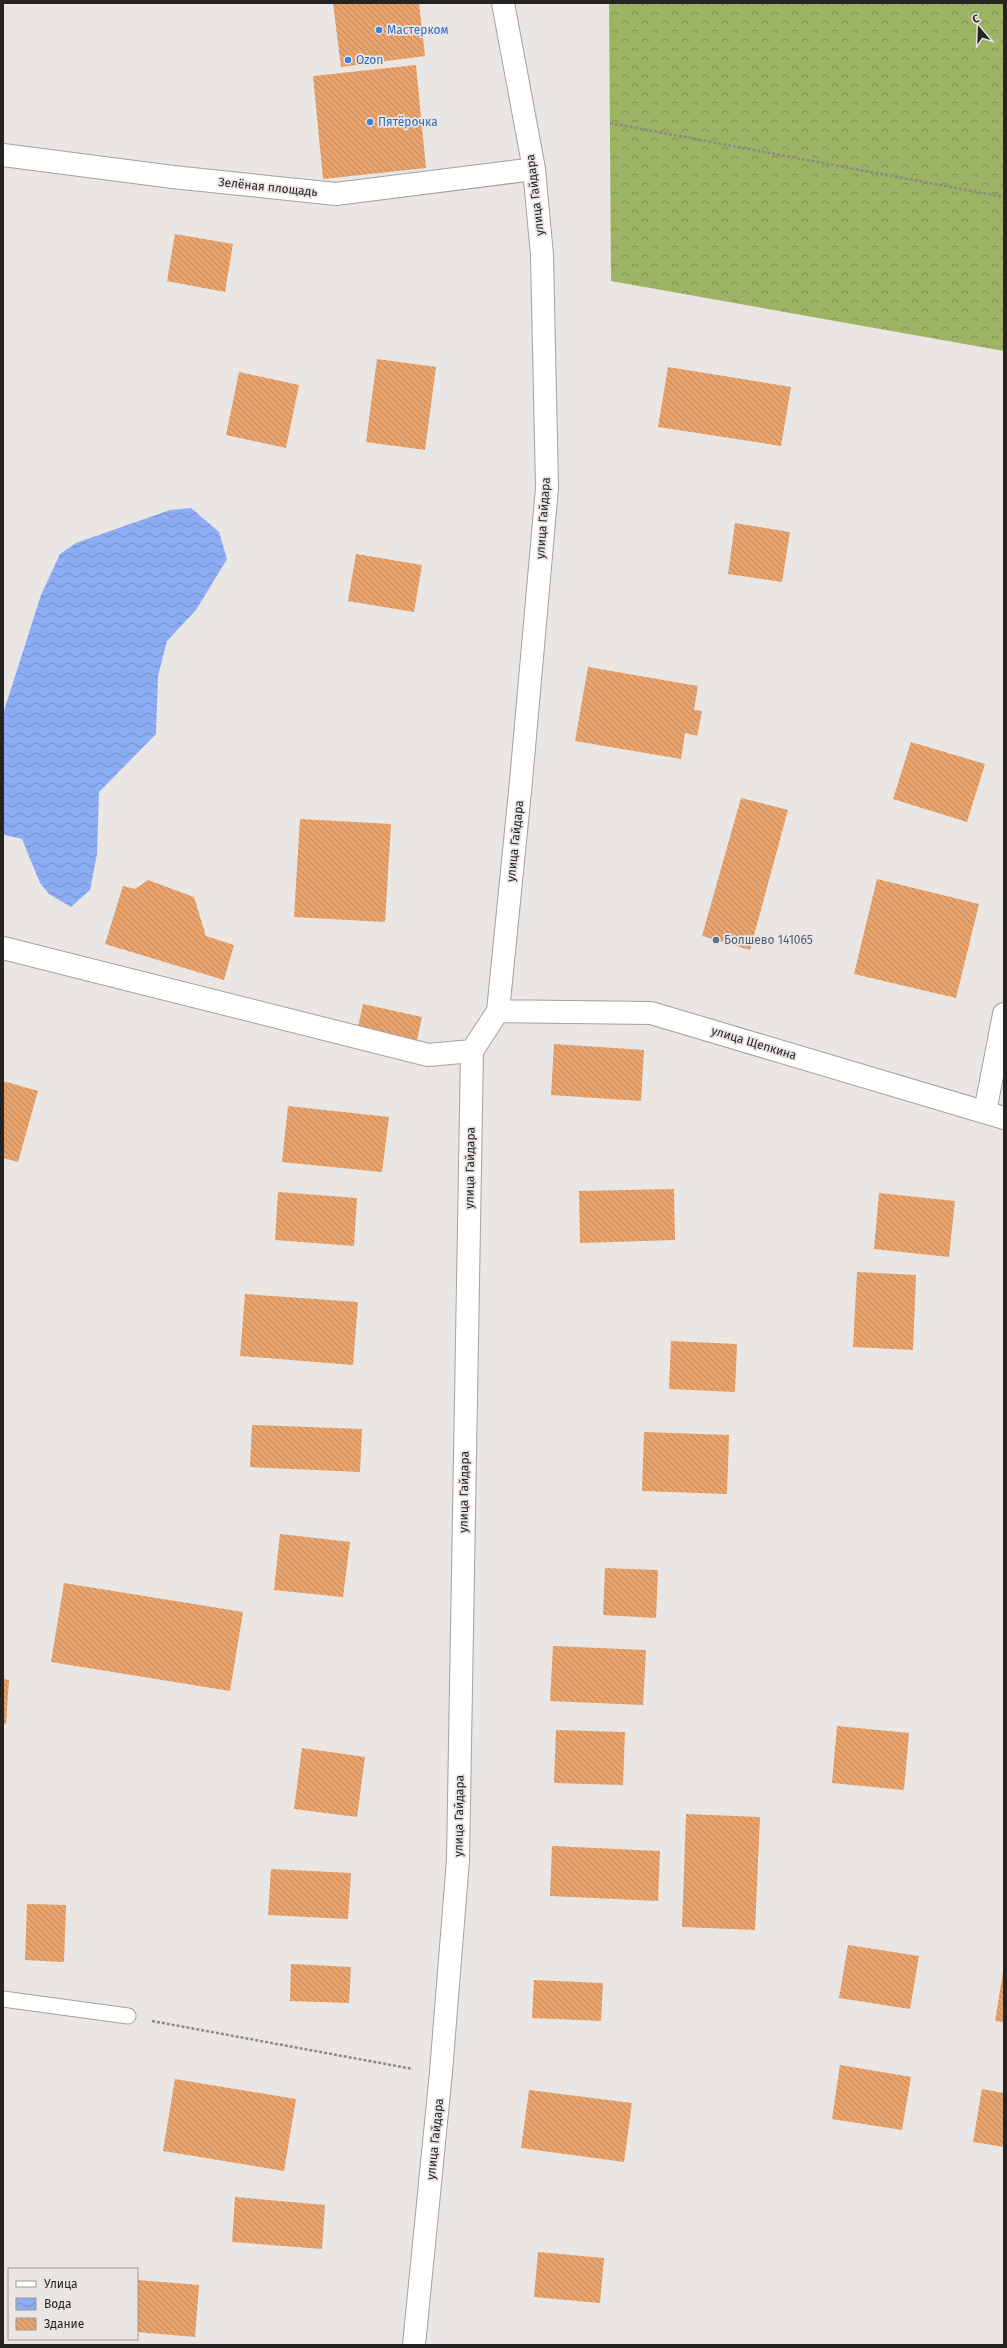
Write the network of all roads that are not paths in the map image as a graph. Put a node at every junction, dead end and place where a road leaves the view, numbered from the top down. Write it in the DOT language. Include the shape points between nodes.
graph roads {
  1 [pos="503,3"];
  2 [pos="3,155"];
  3 [pos="534,169"];
  4 [pos="3,948"];
  5 [pos="498,1011"];
  6 [pos="1004,1014"];
  7 [pos="472,1051"];
  8 [pos="994,1115"];
  9 [pos="3,1999"];
  10 [pos="128,2016"];
  11 [pos="414,2345"];
  1 -- 3 [label="street, улица Гайдара"];
  2 -- 3 [label="street, Зелёная площадь" via="173,177 336,194"];
  3 -- 5 [label="street, улица Гайдара" via="542,255 547,488"];
  4 -- 7 [label="street" via="428,1056"];
  5 -- 7 [label="street, улица Гайдара"];
  5 -- 8 [label="street, улица Щепкина" via="652,1013"];
  6 -- 8 [label="street"];
  7 -- 11 [label="street, улица Гайдара" via="458,1860 441,2072"];
  9 -- 10 [label="lane"];
}
